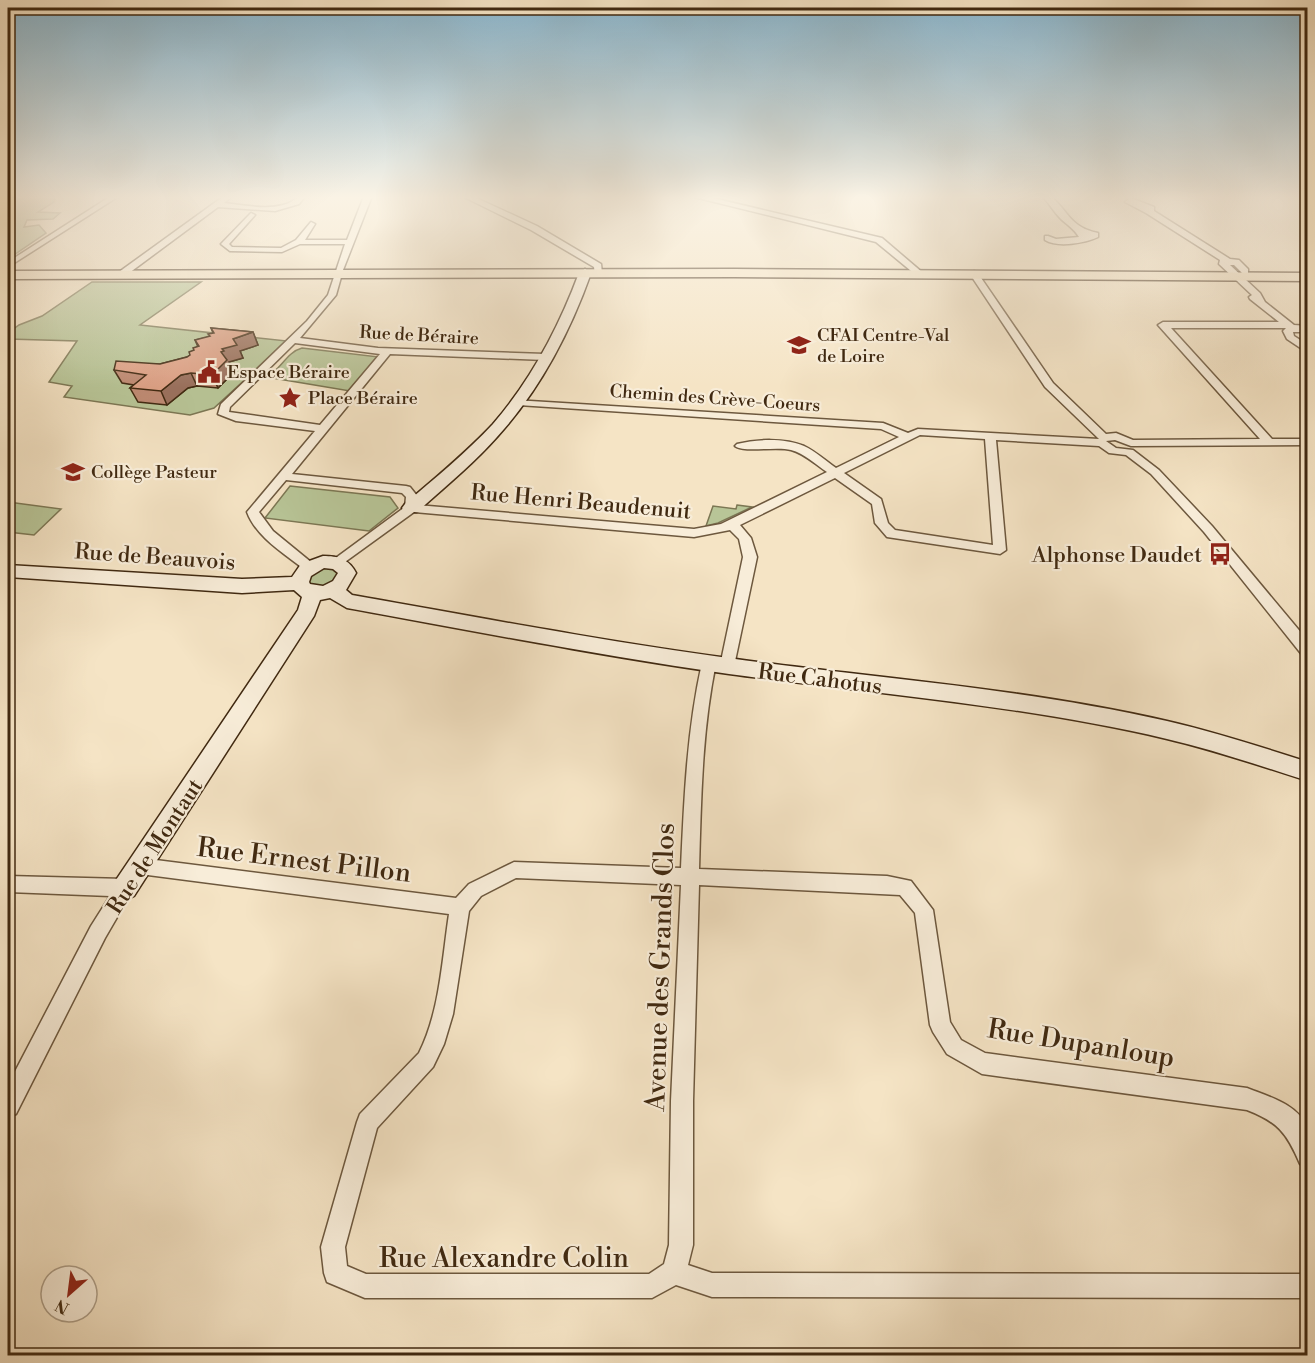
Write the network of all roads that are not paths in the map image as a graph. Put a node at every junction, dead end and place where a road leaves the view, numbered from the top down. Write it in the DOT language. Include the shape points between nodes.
graph roads {
  1 [pos="141,260"];
  2 [pos="343,260"];
  3 [pos="588,260"];
  4 [pos="903,260"];
  5 [pos="1218,260"];
  6 [pos="1233,271"];
  7 [pos="1308,271"];
  8 [pos="124,272"];
  9 [pos="338,272"];
  10 [pos="8,273"];
  11 [pos="592,273"];
  12 [pos="919,273"];
  13 [pos="974,274"];
  14 [pos="1308,277"];
  15 [pos="1289,327"];
  16 [pos="1308,329"];
  17 [pos="292,340"];
  18 [pos="1308,350"];
  19 [pos="388,351"];
  20 [pos="545,357"];
  21 [pos="518,402"];
  22 [pos="322,428"];
  23 [pos="990,435"];
  24 [pos="907,436"];
  25 [pos="1103,440"];
  26 [pos="1269,442"];
  27 [pos="1308,442"];
  28 [pos="741,446"];
  29 [pos="1130,448"];
  30 [pos="836,473"];
  31 [pos="282,476"];
  32 [pos="411,508"];
  33 [pos="732,524"];
  34 [pos="338,563"];
  35 [pos="8,571"];
  36 [pos="313,583"];
  37 [pos="1308,652"];
  38 [pos="718,665"];
  39 [pos="1308,772"];
  40 [pos="140,866"];
  41 [pos="690,876"];
  42 [pos="8,884"];
  43 [pos="125,888"];
  44 [pos="460,907"];
  45 [pos="8,1106"];
  46 [pos="1308,1156"];
  47 [pos="674,1272"];
  48 [pos="1308,1286"];
  1 -- 8 [label="street"];
  2 -- 9 [label="street"];
  3 -- 11 [label="street" via="598,266"];
  4 -- 12 [label="street"];
  5 -- 6 [label="street"];
  6 -- 7 [label="main road"];
  6 -- 13 [label="main road"];
  6 -- 14 [label="main road"];
  6 -- 15 [label="street"];
  8 -- 9 [label="main road"];
  8 -- 10 [label="main road"];
  9 -- 11 [label="main road"];
  9 -- 17 [label="street" via="332,295"];
  11 -- 12 [label="main road"];
  11 -- 20 [label="street"];
  12 -- 13 [label="main road"];
  13 -- 25 [label="street" via="1049,385"];
  15 -- 16 [label="street"];
  15 -- 18 [label="street" via="1288,334"];
  15 -- 26 [label="street" via="1163,325"];
  17 -- 19 [label="street, Rue de Béraire"];
  17 -- 22 [label="street" via="225,406 223,414"];
  19 -- 20 [label="street, Rue de Béraire"];
  19 -- 22 [label="street"];
  20 -- 21 [label="street"];
  21 -- 24 [label="street, Chemin des Crève-Coeurs" via="883,426"];
  21 -- 32 [label="street" via="468,458"];
  22 -- 31 [label="street"];
  23 -- 24 [label="street" via="918,432"];
  23 -- 25 [label="street"];
  23 -- 30 [label="street" via="1000,550 891,534 880,521 877,502"];
  24 -- 30 [label="street, Rue Henri Beaudenuit"];
  25 -- 29 [label="street" via="1113,451"];
  26 -- 27 [label="street"];
  26 -- 29 [label="street"];
  28 -- 30 [label="street" via="788,444"];
  29 -- 37 [label="street" via="1208,529"];
  30 -- 33 [label="street, Rue Henri Beaudenuit"];
  31 -- 32 [label="street" via="406,490 412,497"];
  31 -- 36 [label="street" via="256,507 254,517"];
  32 -- 33 [label="street, Rue Henri Beaudenuit" via="694,533"];
  32 -- 34 [label="street"];
  33 -- 38 [label="street, Avenue des Grands Clos" via="745,538 750,557"];
  34 -- 36 [label="street, Rue de Beauvois" via="323,562"];
  34 -- 36 [label="street, Rue de Montaut" via="345,568 346,577"];
  35 -- 36 [label="street, Rue de Beauvois" via="242,586"];
  36 -- 38 [label="street, Rue Cahotus" via="347,601"];
  36 -- 40 [label="street, Rue de Montaut" via="307,610"];
  38 -- 39 [label="street, Rue Cahotus" via="1014,702 1109,719 1243,749"];
  38 -- 41 [label="street, Avenue des Grands Clos" via="703,691"];
  40 -- 43 [label="street, Rue de Montaut"];
  40 -- 44 [label="street, Rue Ernest Pillon"];
  41 -- 44 [label="street, Rue Dupanloup" via="514,870 476,890"];
  41 -- 46 [label="street, Rue Dupanloup" via="905,887 924,910 940,1025 954,1047 982,1063 1247,1099 1281,1112 1297,1130"];
  41 -- 47 [label="street, Avenue des Grands Clos" via="681,1245"];
  42 -- 43 [label="street"];
  43 -- 45 [label="street, Rue de Montaut"];
  44 -- 47 [label="street, Rue Alexandre Colin" via="443,1014 434,1044 426,1060 368,1122 333,1247 336,1274 364,1286 652,1286"];
  47 -- 48 [label="street" via="712,1285"];
}
